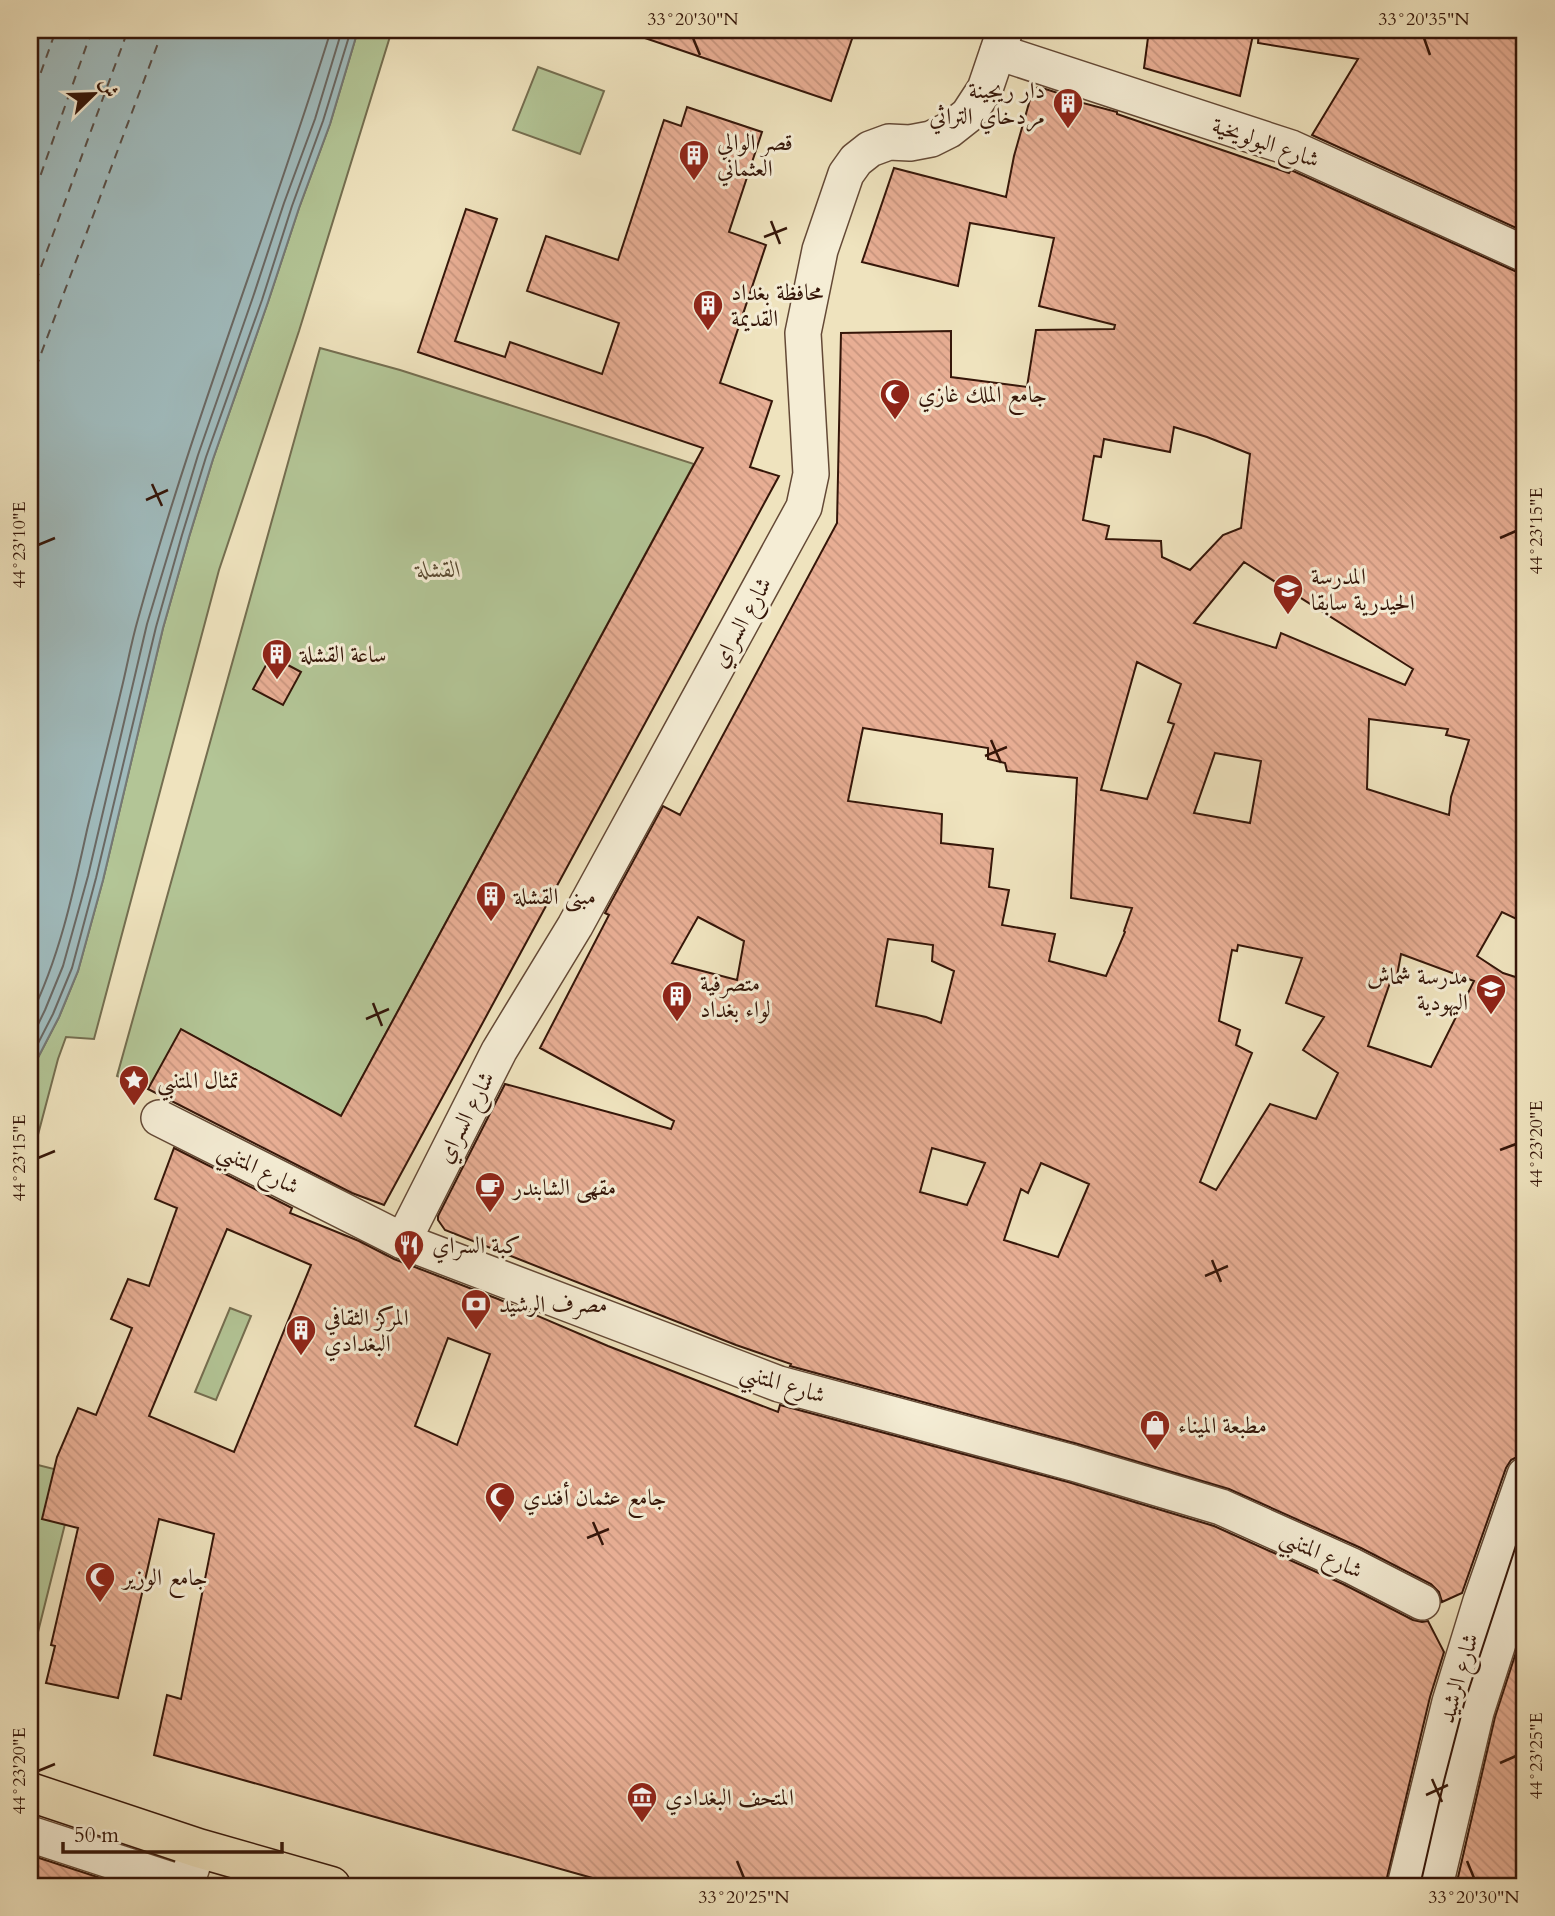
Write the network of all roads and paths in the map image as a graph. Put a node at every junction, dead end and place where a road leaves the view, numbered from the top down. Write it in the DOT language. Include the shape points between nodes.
graph roads {
  1 [pos="1002,41"];
  2 [pos="1525,254"];
  3 [pos="159,1118"];
  4 [pos="403,1241"];
  5 [pos="1525,1475"];
  6 [pos="1525,1559"];
  7 [pos="1472,1628"];
  8 [pos="30,1793"];
  9 [pos="30,1833"];
  10 [pos="182,1842"];
  11 [pos="331,1886"];
  12 [pos="1405,1886"];
  13 [pos="1435,1886"];
  1 -- 2 [label="street, شارع البولويخية" via="1291,148"];
  1 -- 4 [label="street, شارع السراي" via="985,89 968,115 931,138 888,142 870,149 846,174 820,250 803,333 811,474 804,507 575,926 499,1051"];
  3 -- 4 [label="street, شارع المتنبي"];
  4 -- 7 [label="street, شارع المتنبي" via="779,1384 1220,1507 1352,1566"];
  5 -- 7 [label="street, شارع الرشيد"];
  6 -- 13 [label="street, شارع الرشيد" via="1476,1712"];
  7 -- 12 [label="street, شارع الرشيد"];
  8 -- 10 [label="main road"];
  9 -- 10 [label="street" via="186,1885"];
  10 -- 11 [label="main road"];
}
